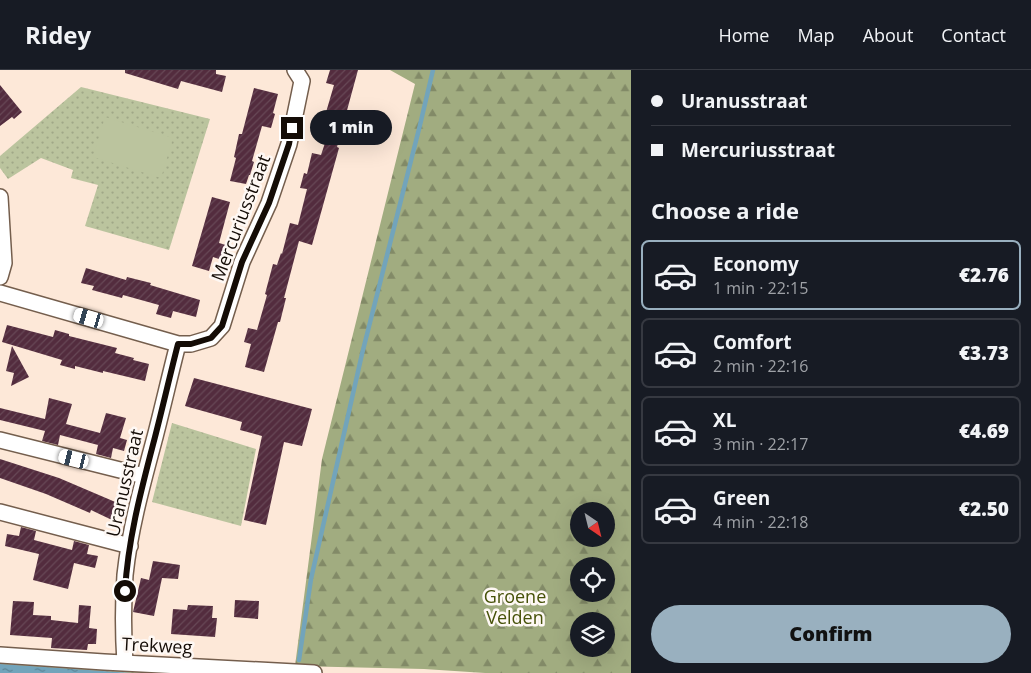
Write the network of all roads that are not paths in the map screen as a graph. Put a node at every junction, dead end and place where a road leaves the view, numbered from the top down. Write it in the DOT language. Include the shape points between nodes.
graph roads {
  1 [pos="295,70"];
  2 [pos="0,198"];
  3 [pos="0,277"];
  4 [pos="0,293"];
  5 [pos="178,344"];
  6 [pos="0,440"];
  7 [pos="144,476"];
  8 [pos="0,512"];
  9 [pos="130,546"];
  10 [pos="0,655"];
  11 [pos="125,663"];
  12 [pos="313,673"];
  1 -- 5 [label="street, Mercuriusstraat" via="302,81 289,144 269,203 242,262 222,326 211,338"];
  2 -- 3 [label="street" via="4,263"];
  4 -- 5 [label="street, Mercuriusstraat"];
  5 -- 7 [label="street, Uranusstraat"];
  6 -- 7 [label="street"];
  7 -- 9 [label="street, Uranusstraat"];
  8 -- 9 [label="street"];
  9 -- 11 [label="street, Uranusstraat" via="123,622"];
  10 -- 11 [label="street, Trekweg"];
  11 -- 12 [label="street, Trekweg"];
}
